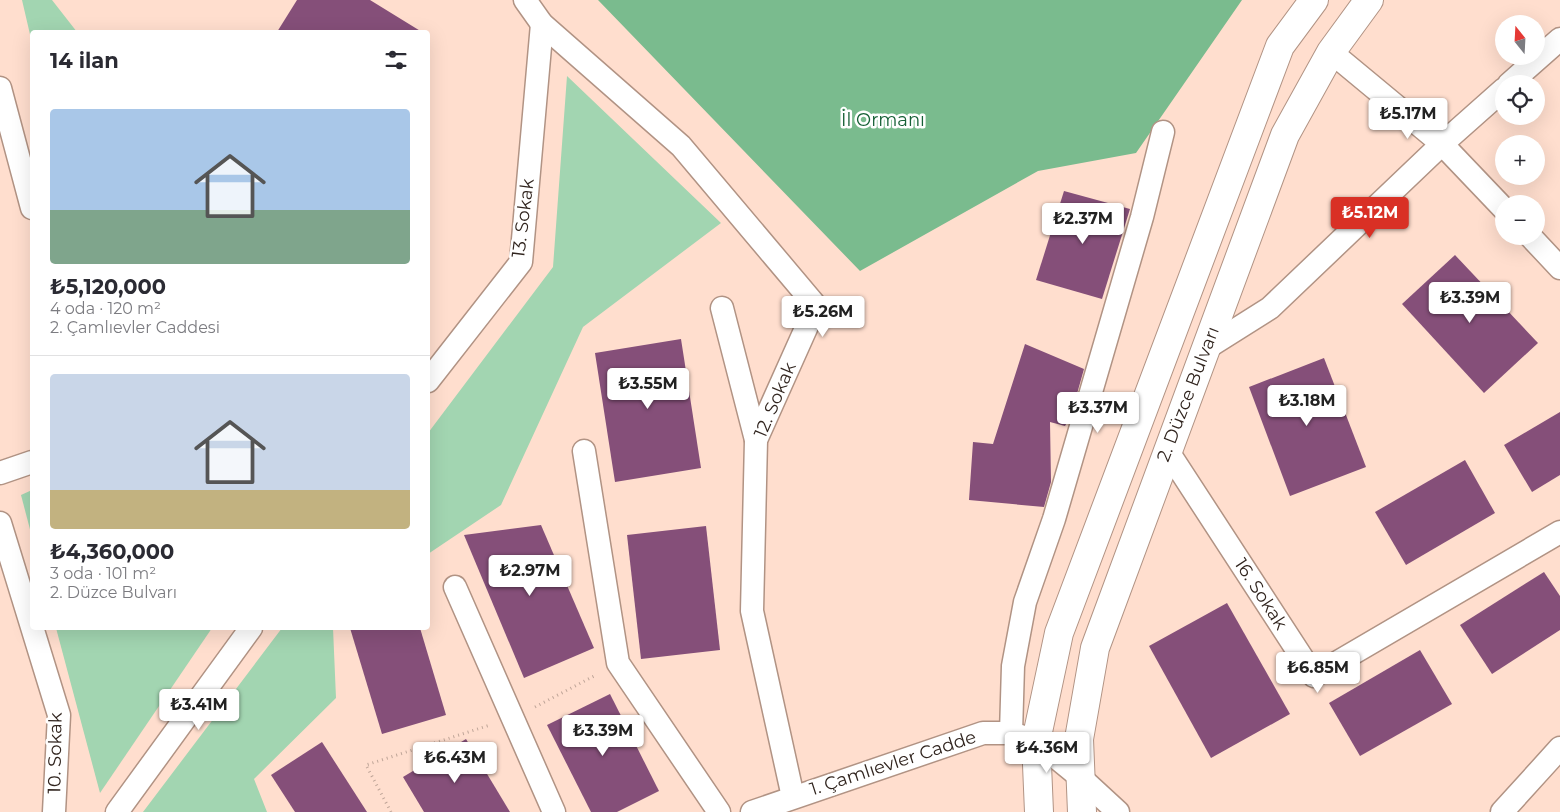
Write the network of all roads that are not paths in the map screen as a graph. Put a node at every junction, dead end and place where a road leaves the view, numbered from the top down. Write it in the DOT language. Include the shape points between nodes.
graph roads {
  1 [pos="525,0"];
  2 [pos="1314,0"];
  3 [pos="1370,0"];
  4 [pos="542,24"];
  5 [pos="1560,39"];
  6 [pos="1331,52"];
  7 [pos="1519,75"];
  8 [pos="0,88"];
  9 [pos="1495,97"];
  10 [pos="1163,132"];
  11 [pos="1442,144"];
  12 [pos="30,200"];
  13 [pos="1495,200"];
  14 [pos="1538,245"];
  15 [pos="1560,268"];
  16 [pos="722,308"];
  17 [pos="1205,349"];
  18 [pos="430,378"];
  19 [pos="756,440"];
  20 [pos="1167,450"];
  21 [pos="584,451"];
  22 [pos="30,463"];
  23 [pos="0,473"];
  24 [pos="0,523"];
  25 [pos="1560,532"];
  26 [pos="455,587"];
  27 [pos="30,621"];
  28 [pos="33,630"];
  29 [pos="250,630"];
  30 [pos="1011,733"];
  31 [pos="1036,741"];
  32 [pos="1560,748"];
  33 [pos="1080,777"];
  34 [pos="794,797"];
  35 [pos="54,812"];
  36 [pos="117,812"];
  37 [pos="554,812"];
  38 [pos="719,812"];
  39 [pos="752,812"];
  40 [pos="1039,812"];
  41 [pos="1082,812"];
  42 [pos="1118,812"];
  43 [pos="1502,812"];
  1 -- 4 [label="street, 12. Sokak"];
  2 -- 31 [label="street, 2. Düzce Bulvarı" via="1280,46 1190,283 1059,633"];
  3 -- 6 [label="street, 2. Düzce Bulvarı"];
  4 -- 18 [label="street, 13. Sokak" via="520,262"];
  4 -- 19 [label="street, 12. Sokak" via="681,146 816,306"];
  5 -- 7 [label="street"];
  6 -- 11 [label="street"];
  6 -- 17 [label="street, 2. Düzce Bulvarı" via="1286,135"];
  8 -- 12 [label="street"];
  9 -- 11 [label="street"];
  10 -- 30 [label="street" via="1142,217 1054,519 1025,602 1013,666"];
  11 -- 13 [label="street"];
  11 -- 17 [label="street" via="1270,308"];
  14 -- 15 [label="street"];
  16 -- 19 [label="street"];
  17 -- 20 [label="street, 2. Düzce Bulvarı"];
  19 -- 34 [label="street, 12. Sokak" via="752,611"];
  20 -- 25 [label="street, 16. Sokak" via="1314,676"];
  20 -- 33 [label="street, 2. Düzce Bulvarı" via="1095,648 1079,739"];
  21 -- 38 [label="street" via="618,663"];
  22 -- 23 [label="street"];
  24 -- 27 [label="street, 10. Sokak"];
  26 -- 37 [label="street"];
  28 -- 35 [label="street, 10. Sokak" via="59,715"];
  29 -- 36 [label="street"];
  30 -- 31 [label="street, 1. Çamlıevler Cadde"];
  30 -- 34 [label="street, 1. Çamlıevler Cadde" via="984,733"];
  31 -- 33 [label="street"];
  31 -- 40 [label="street, 2. Düzce Bulvarı"];
  32 -- 43 [label="street"];
  33 -- 41 [label="street, 2. Düzce Bulvarı"];
  33 -- 42 [label="street"];
  34 -- 39 [label="street, 1. Çamlıevler Cadde"];
}
